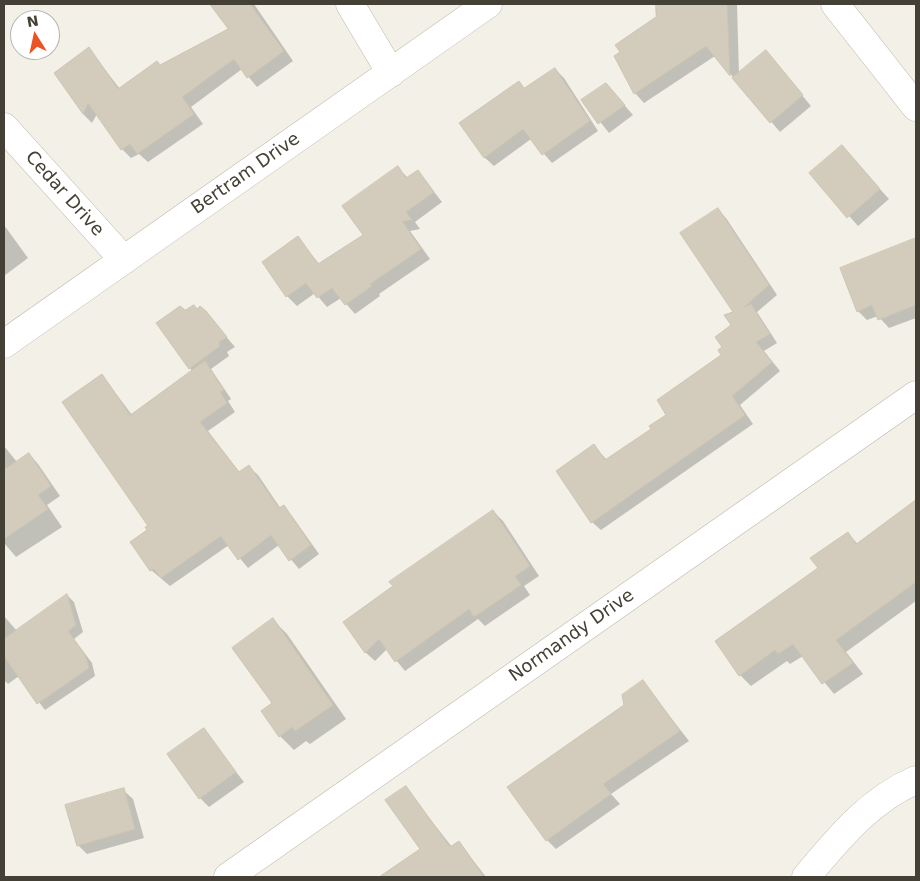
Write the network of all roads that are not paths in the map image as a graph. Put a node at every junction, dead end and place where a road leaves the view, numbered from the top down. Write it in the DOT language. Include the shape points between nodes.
graph roads {
  1 [pos="350,4"];
  2 [pos="488,4"];
  3 [pos="835,4"];
  4 [pos="391,73"];
  5 [pos="916,107"];
  6 [pos="4,128"];
  7 [pos="124,260"];
  8 [pos="4,344"];
  9 [pos="916,395"];
  10 [pos="916,780"];
  11 [pos="228,877"];
  12 [pos="806,877"];
  1 -- 4 [label="street"];
  2 -- 4 [label="street, Bertram Drive"];
  3 -- 5 [label="street"];
  4 -- 7 [label="street, Bertram Drive"];
  6 -- 7 [label="street, Cedar Drive"];
  7 -- 8 [label="street, Bertram Drive"];
  9 -- 11 [label="street, Normandy Drive"];
  10 -- 12 [label="street" via="868,808"];
}
